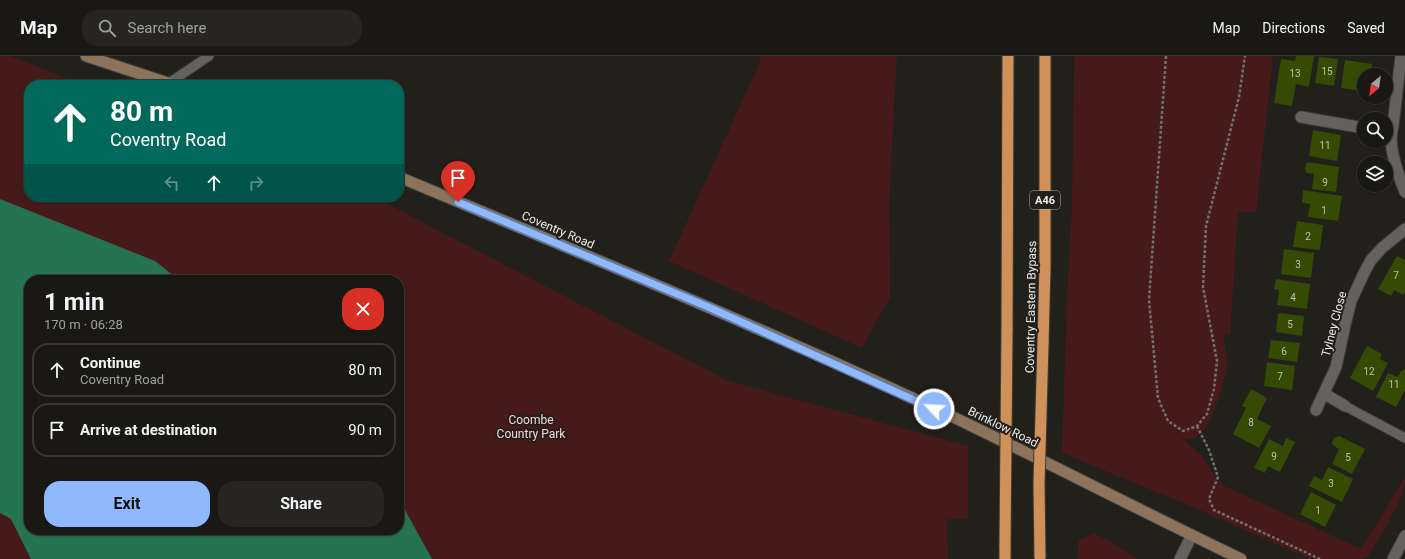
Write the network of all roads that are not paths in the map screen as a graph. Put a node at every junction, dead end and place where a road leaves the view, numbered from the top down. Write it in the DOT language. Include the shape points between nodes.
graph roads {
  1 [pos="86,56"];
  2 [pos="209,56"];
  3 [pos="1008,56"];
  4 [pos="1045,56"];
  5 [pos="1401,56"];
  6 [pos="158,80"];
  7 [pos="176,80"];
  8 [pos="1301,117"];
  9 [pos="1393,126"];
  10 [pos="1357,127"];
  11 [pos="1391,148"];
  12 [pos="404,179"];
  13 [pos="1405,192"];
  14 [pos="1405,229"];
  15 [pos="706,306"];
  16 [pos="1325,394"];
  17 [pos="1345,406"];
  18 [pos="1316,410"];
  19 [pos="1405,438"];
  20 [pos="1192,535"];
  21 [pos="1405,536"];
  22 [pos="1040,558"];
  23 [pos="1006,559"];
  24 [pos="1180,559"];
  25 [pos="1241,559"];
  26 [pos="1393,559"];
  1 -- 6 [label="main road"];
  2 -- 7 [label="lane"];
  3 -- 23 [label="highway, Coventry Eastern Bypass, bridge"];
  4 -- 22 [label="highway, Coventry Eastern Bypass / A46, bridge" via="1045,266 1039,484"];
  5 -- 9 [label="street"];
  8 -- 10 [label="street"];
  11 -- 13 [label="street"];
  12 -- 15 [label="main road, Coventry Road"];
  14 -- 16 [label="street, Tylney Close" via="1382,248 1364,273 1351,301 1336,367"];
  15 -- 20 [label="main road, Brinklow Road" via="949,415"];
  16 -- 17 [label="street"];
  16 -- 18 [label="street, Tylney Close"];
  17 -- 19 [label="lane"];
  20 -- 24 [label="street"];
  20 -- 25 [label="main road, Brinklow Road"];
  21 -- 26 [label="street"];
}
